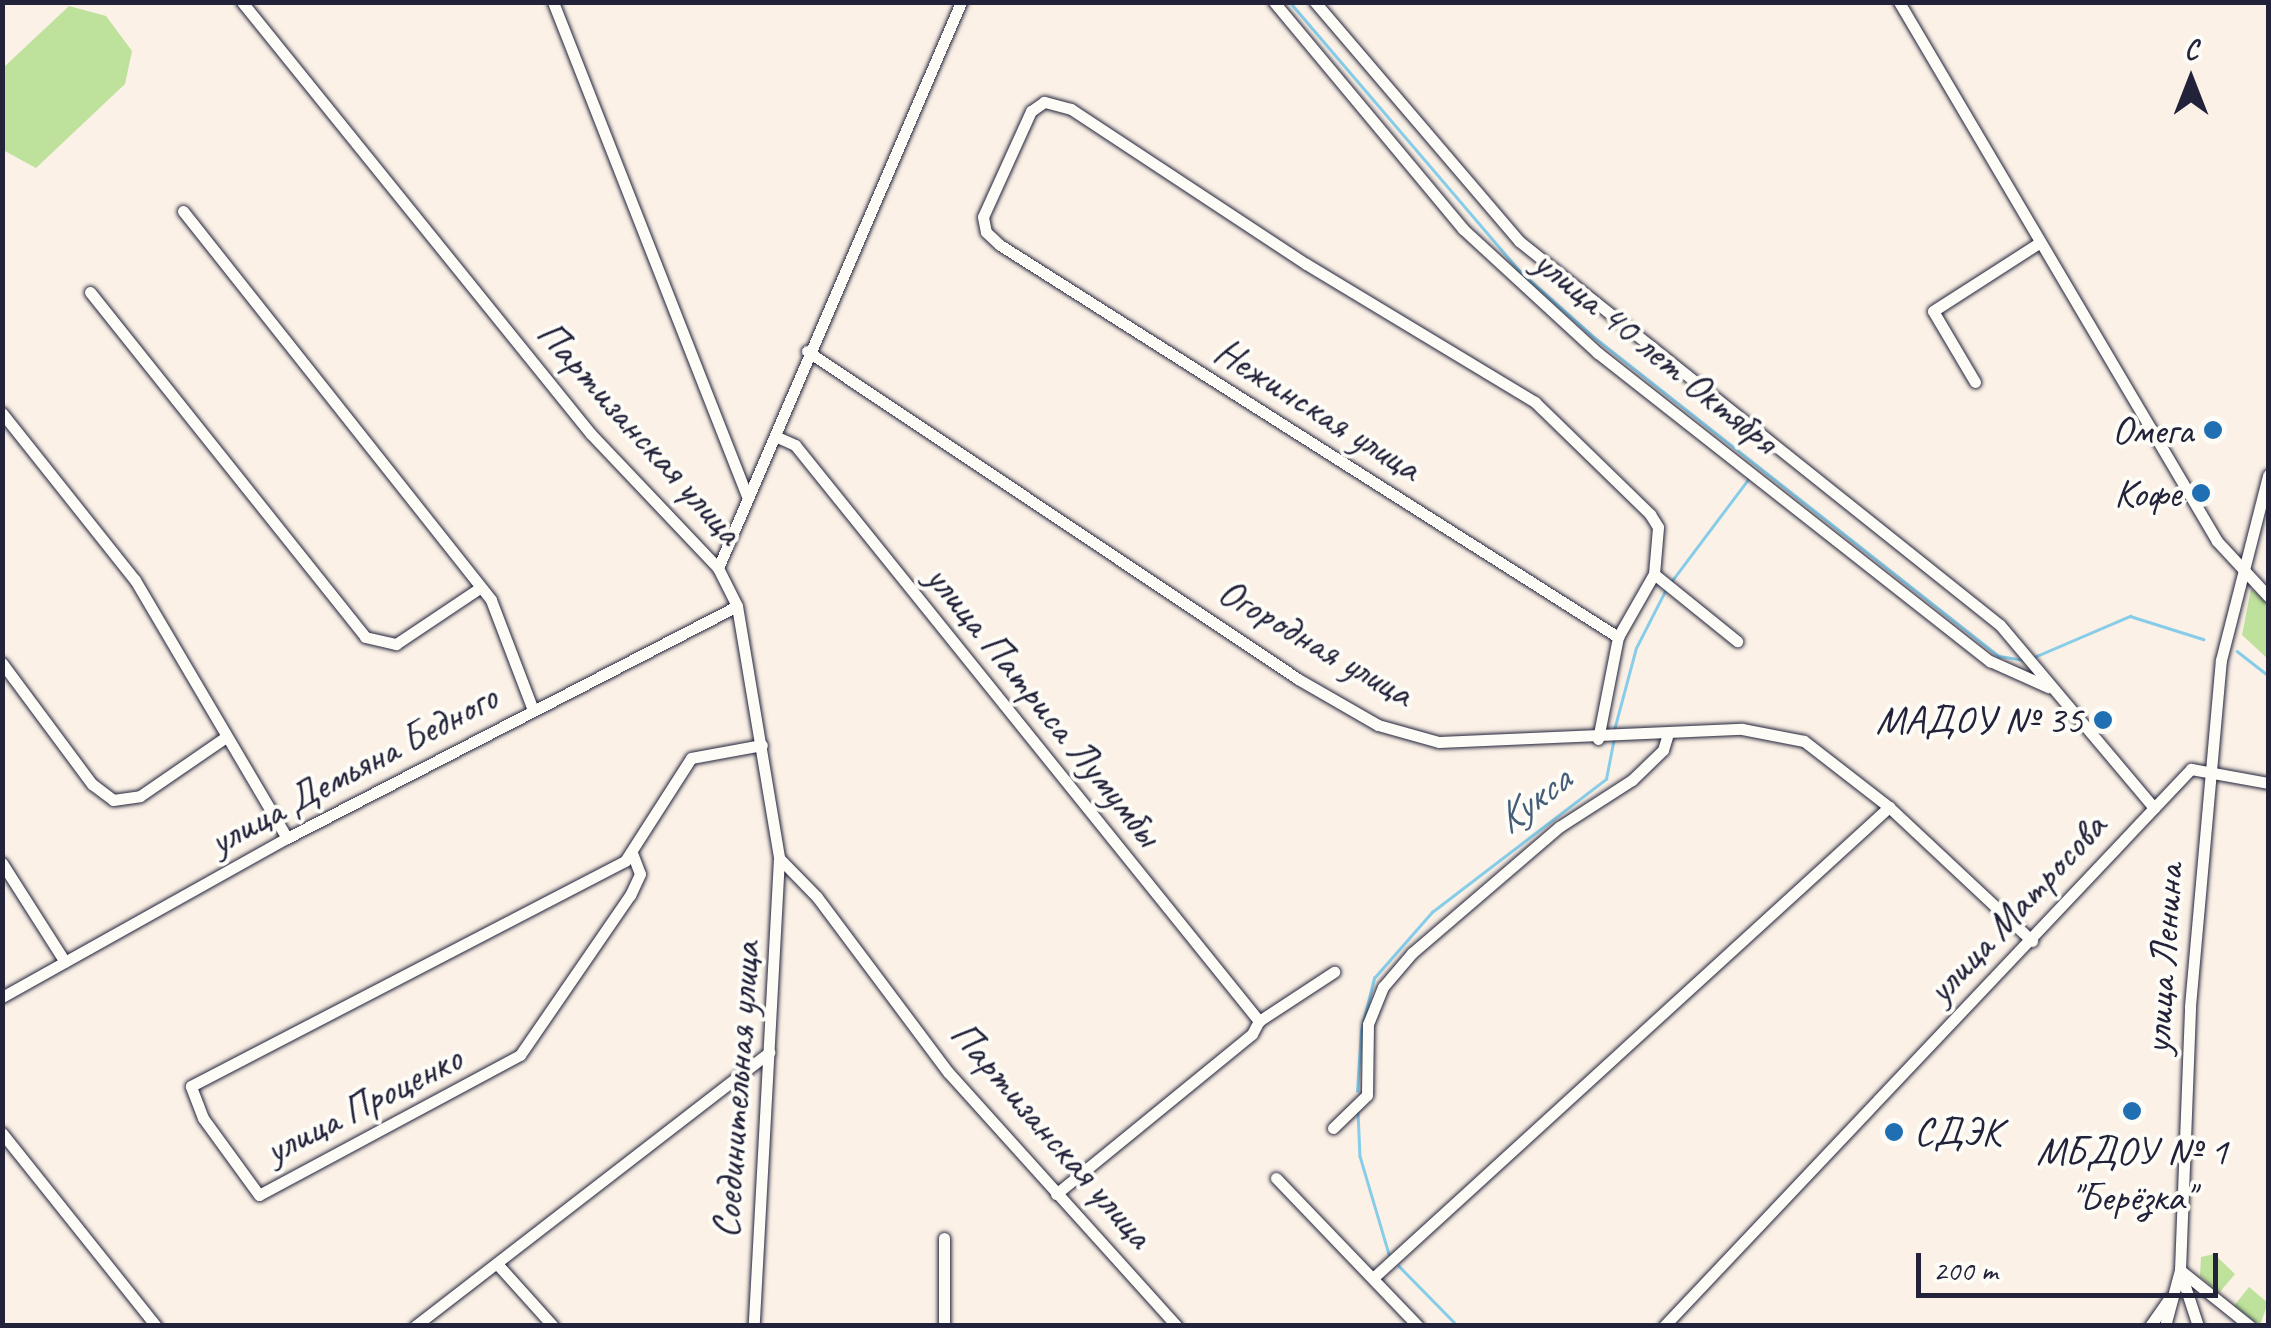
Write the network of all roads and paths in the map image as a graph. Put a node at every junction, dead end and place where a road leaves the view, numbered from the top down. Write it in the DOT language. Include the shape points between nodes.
graph roads {
  1 [pos="242,2"];
  2 [pos="553,2"];
  3 [pos="961,2"];
  4 [pos="1274,2"];
  5 [pos="1315,2"];
  6 [pos="1899,2"];
  7 [pos="182,211"];
  8 [pos="2039,243"];
  9 [pos="90,292"];
  10 [pos="807,352"];
  11 [pos="1975,382"];
  12 [pos="2,413"];
  13 [pos="775,436"];
  14 [pos="2268,475"];
  15 [pos="747,496"];
  16 [pos="2240,566"];
  17 [pos="718,568"];
  18 [pos="1654,574"];
  19 [pos="482,586"];
  20 [pos="2268,596"];
  21 [pos="737,606"];
  22 [pos="1618,637"];
  23 [pos="1737,640"];
  24 [pos="2,663"];
  25 [pos="2052,688"];
  26 [pos="533,710"];
  27 [pos="1668,734"];
  28 [pos="226,737"];
  29 [pos="1602,739"];
  30 [pos="762,745"];
  31 [pos="2210,773"];
  32 [pos="2268,783"];
  33 [pos="1890,808"];
  34 [pos="2154,808"];
  35 [pos="288,838"];
  36 [pos="632,853"];
  37 [pos="779,858"];
  38 [pos="2,864"];
  39 [pos="2032,942"];
  40 [pos="66,962"];
  41 [pos="1334,972"];
  42 [pos="2,996"];
  43 [pos="1259,1021"];
  44 [pos="770,1052"];
  45 [pos="1333,1128"];
  46 [pos="2,1134"];
  47 [pos="1276,1178"];
  48 [pos="1056,1194"];
  49 [pos="944,1238"];
  50 [pos="500,1266"];
  51 [pos="2180,1270"];
  52 [pos="1373,1278"];
  53 [pos="2176,1287"];
  54 [pos="156,1326"];
  55 [pos="416,1326"];
  56 [pos="553,1326"];
  57 [pos="754,1326"];
  58 [pos="944,1326"];
  59 [pos="1177,1326"];
  60 [pos="1418,1326"];
  61 [pos="1664,1326"];
  62 [pos="2150,1326"];
  63 [pos="2165,1326"];
  64 [pos="2198,1326"];
  65 [pos="2250,1326"];
  1 -- 17 [label="street, Партизанская улица" via="591,434"];
  2 -- 15 [label="street"];
  3 -- 10 [label="street"];
  4 -- 25 [label="street, улица 40 лет Октября" via="1463,228 1598,354 1990,661"];
  5 -- 25 [label="street, улица 40 лет Октября" via="1519,241 2000,626"];
  6 -- 8 [label="street"];
  7 -- 19 [label="street"];
  8 -- 11 [label="street" via="1933,311"];
  8 -- 16 [label="street" via="2209,528"];
  9 -- 19 [label="street" via="365,637 396,644"];
  10 -- 13 [label="street"];
  10 -- 29 [label="street, Огородная улица" via="1298,679 1378,725 1439,742"];
  12 -- 28 [label="street" via="135,580"];
  13 -- 15 [label="street"];
  13 -- 43 [label="street, улица Патриса Лумумбы" via="795,445"];
  14 -- 16 [label="street"];
  15 -- 17 [label="street"];
  16 -- 20 [label="street"];
  16 -- 31 [label="street" via="2221,660"];
  17 -- 21 [label="street, Партизанская улица"];
  18 -- 22 [label="street"];
  18 -- 22 [label="street, Нежинская улица" via="1658,527 1650,514 1535,402 1306,264 1071,109 1044,102 1031,111 993,187 986,232"];
  18 -- 23 [label="street"];
  19 -- 26 [label="street"];
  21 -- 26 [label="street, улица Демьяна Бедного"];
  21 -- 30 [label="street, Партизанская улица"];
  22 -- 29 [label="street"];
  24 -- 28 [label="street" via="92,784 112,800 140,796"];
  25 -- 34 [label="street, улица 40 лет Октября"];
  26 -- 35 [label="street, улица Демьяна Бедного"];
  27 -- 29 [label="street, Огородная улица"];
  27 -- 33 [label="street, Огородная улица" via="1742,729 1804,741"];
  27 -- 45 [label="street" via="1663,750 1632,780 1559,827 1412,953 1383,987 1368,1024 1367,1095"];
  28 -- 35 [label="street"];
  30 -- 36 [label="street, улица Проценко" via="692,758"];
  30 -- 37 [label="street, Партизанская улица"];
  31 -- 32 [label="street"];
  31 -- 34 [label="street, улица Матросова" via="2192,769"];
  31 -- 51 [label="street, улица Ленина" via="2190,1006"];
  33 -- 39 [label="street, Огородная улица"];
  33 -- 52 [label="street"];
  34 -- 39 [label="street, улица Матросова"];
  35 -- 40 [label="street, улица Демьяна Бедного"];
  36 -- 36 [label="street, улица Проценко" via="191,1086 204,1118 258,1195 520,1055 630,895 640,874"];
  37 -- 44 [label="street, Соединительная улица"];
  37 -- 48 [label="street, Партизанская улица" via="948,1072"];
  38 -- 40 [label="street"];
  39 -- 61 [label="street, улица Матросова"];
  40 -- 42 [label="street, улица Демьяна Бедного"];
  41 -- 43 [label="street"];
  43 -- 48 [label="street" via="1252,1034"];
  44 -- 50 [label="street"];
  44 -- 57 [label="street, Соединительная улица"];
  46 -- 54 [label="street"];
  47 -- 52 [label="street"];
  48 -- 59 [label="street, Партизанская улица"];
  49 -- 58 [label="street"];
  50 -- 55 [label="street"];
  50 -- 56 [label="street"];
  51 -- 53 [label="street, улица Ленина"];
  51 -- 64 [label="street, улица Ленина"];
  51 -- 65 [label="street"];
  52 -- 60 [label="street"];
  53 -- 62 [label="street"];
  53 -- 63 [label="street, улица Ленина"];
}
